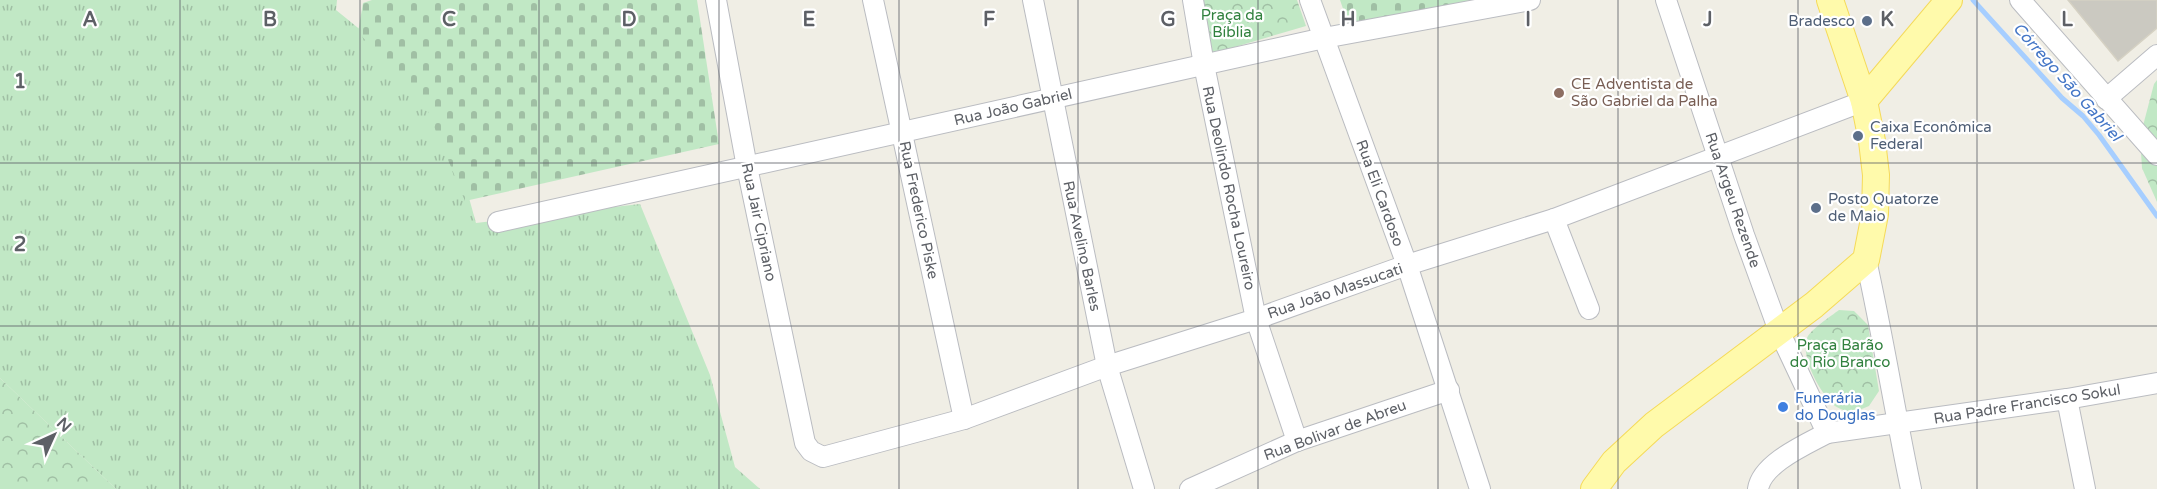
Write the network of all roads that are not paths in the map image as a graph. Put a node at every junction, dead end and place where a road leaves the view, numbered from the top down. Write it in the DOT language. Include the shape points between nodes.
graph roads {
  1 [pos="716,0"];
  2 [pos="873,0"];
  3 [pos="1034,0"];
  4 [pos="1193,0"];
  5 [pos="1310,0"];
  6 [pos="1530,0"];
  7 [pos="1666,0"];
  8 [pos="1830,0"];
  9 [pos="1949,0"];
  10 [pos="2020,0"];
  11 [pos="1324,38"];
  12 [pos="2157,55"];
  13 [pos="1204,65"];
  14 [pos="1052,99"];
  15 [pos="2106,99"];
  16 [pos="1864,102"];
  17 [pos="902,132"];
  18 [pos="2157,155"];
  19 [pos="1718,157"];
  20 [pos="747,167"];
  21 [pos="1554,219"];
  22 [pos="498,222"];
  23 [pos="1866,260"];
  24 [pos="1407,265"];
  25 [pos="1589,309"];
  26 [pos="1256,319"];
  27 [pos="1779,331"];
  28 [pos="1107,366"];
  29 [pos="2157,383"];
  30 [pos="1449,390"];
  31 [pos="2067,399"];
  32 [pos="964,419"];
  33 [pos="1897,423"];
  34 [pos="1827,433"];
  35 [pos="1297,441"];
  36 [pos="805,443"];
  37 [pos="1144,489"];
  38 [pos="1190,489"];
  39 [pos="1480,489"];
  40 [pos="1594,489"];
  41 [pos="1758,489"];
  42 [pos="1911,489"];
  43 [pos="2085,489"];
  1 -- 20 [label="street, Rua Jair Cipriano"];
  2 -- 17 [label="street, Rua Frederico Piske"];
  3 -- 14 [label="street, Rua Avelino Barles"];
  4 -- 13 [label="street, Rua Deolindo Rocha Loureiro"];
  5 -- 11 [label="street, Rua Eli Cardoso"];
  6 -- 11 [label="street, Rua João Gabriel"];
  7 -- 19 [label="street, Rua Argeu Rezende"];
  8 -- 16 [label="main road"];
  9 -- 16 [label="main road"];
  10 -- 15 [label="street"];
  11 -- 13 [label="street, Rua João Gabriel"];
  11 -- 24 [label="street, Rua Eli Cardoso"];
  12 -- 15 [label="street"];
  13 -- 14 [label="street, Rua João Gabriel"];
  13 -- 26 [label="street, Rua Deolindo Rocha Loureiro"];
  14 -- 17 [label="street, Rua João Gabriel"];
  14 -- 28 [label="street, Rua Avelino Barles"];
  15 -- 18 [label="street"];
  16 -- 19 [label="street, Rua João Massucati"];
  16 -- 23 [label="main road" via="1876,175 1875,214"];
  17 -- 20 [label="street, Rua João Gabriel"];
  17 -- 32 [label="street, Rua Frederico Piske"];
  19 -- 21 [label="street, Rua João Massucati"];
  19 -- 27 [label="street, Rua Argeu Rezende"];
  20 -- 22 [label="street, Rua João Gabriel"];
  20 -- 36 [label="street, Rua Jair Cipriano"];
  21 -- 24 [label="street, Rua João Massucati"];
  21 -- 25 [label="street"];
  23 -- 27 [label="main road"];
  23 -- 33 [label="street"];
  24 -- 26 [label="street, Rua João Massucati"];
  24 -- 30 [label="street, Rua Eli Cardoso"];
  26 -- 28 [label="street, Rua João Massucati"];
  26 -- 35 [label="street, Rua Deolindo Rocha Loureiro"];
  27 -- 34 [label="street"];
  27 -- 40 [label="main road" via="1654,425 1614,462"];
  28 -- 32 [label="street, Rua João Massucati"];
  28 -- 37 [label="street, Rua Avelino Barles"];
  29 -- 31 [label="street, Rua Padre Francisco Sokul"];
  30 -- 35 [label="street, Rua Bolivar de Abreu"];
  30 -- 39 [label="street, Rua Eli Cardoso"];
  31 -- 33 [label="street, Rua Padre Francisco Sokul"];
  31 -- 43 [label="street"];
  32 -- 36 [label="street, Rua João Massucati" via="823,457"];
  33 -- 34 [label="street"];
  33 -- 42 [label="street"];
  34 -- 41 [label="street" via="1790,453 1767,472"];
  35 -- 38 [label="street, Rua Bolivar de Abreu"];
}
